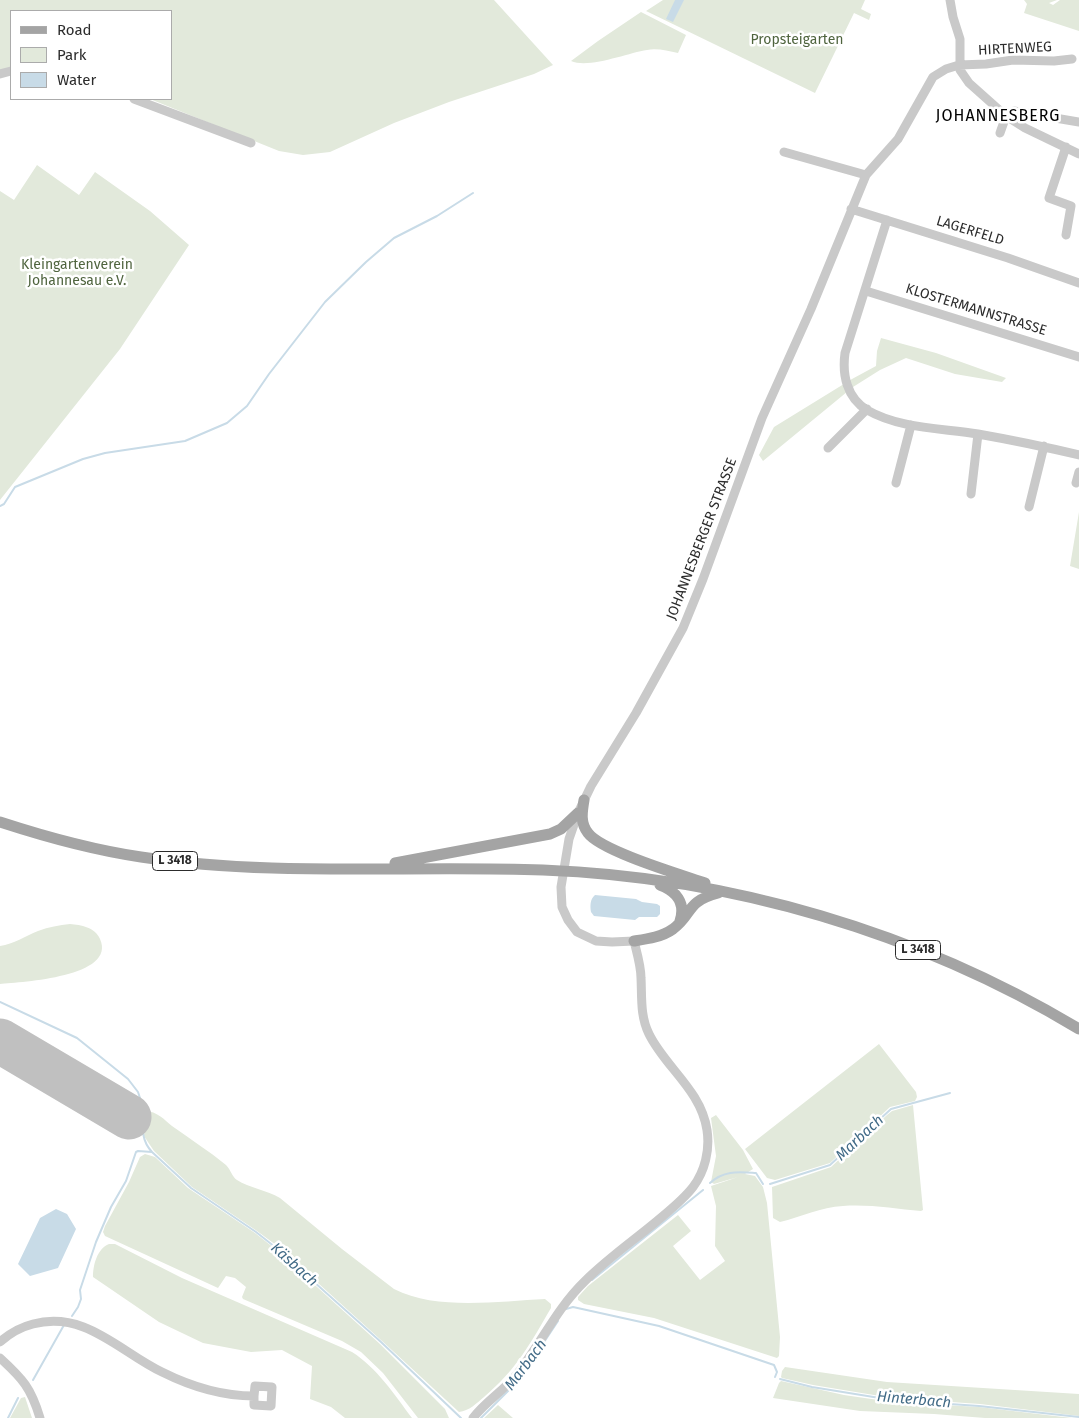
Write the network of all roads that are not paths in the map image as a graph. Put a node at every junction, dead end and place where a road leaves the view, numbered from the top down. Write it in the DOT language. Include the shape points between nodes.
graph roads {
  1 [pos="950,0"];
  2 [pos="1072,59"];
  3 [pos="959,65"];
  4 [pos="137,100"];
  5 [pos="1006,116"];
  6 [pos="1079,122"];
  7 [pos="1000,133"];
  8 [pos="251,143"];
  9 [pos="1066,147"];
  10 [pos="784,152"];
  11 [pos="1079,154"];
  12 [pos="866,175"];
  13 [pos="851,209"];
  14 [pos="886,220"];
  15 [pos="1066,235"];
  16 [pos="1079,283"];
  17 [pos="866,291"];
  18 [pos="1079,357"];
  19 [pos="867,410"];
  20 [pos="911,425"];
  21 [pos="978,434"];
  22 [pos="1044,446"];
  23 [pos="828,448"];
  24 [pos="1079,455"];
  25 [pos="1079,472"];
  26 [pos="896,483"];
  27 [pos="1076,483"];
  28 [pos="971,494"];
  29 [pos="1030,507"];
  30 [pos="584,800"];
  31 [pos="578,813"];
  32 [pos="0,822"];
  33 [pos="354,868"];
  34 [pos="642,878"];
  35 [pos="722,892"];
  36 [pos="747,897"];
  37 [pos="678,924"];
  38 [pos="634,941"];
  39 [pos="1079,1028"];
  40 [pos="0,1342"];
  41 [pos="0,1358"];
  42 [pos="254,1396"];
  43 [pos="40,1418"];
  44 [pos="473,1418"];
  1 -- 3 [label="street" via="960,39"];
  2 -- 3 [label="street, HIRTENWEG"];
  3 -- 5 [label="street" via="969,83"];
  3 -- 12 [label="street, JOHANNESBERGER STRASSE" via="933,77 898,139"];
  4 -- 8 [label="street"];
  5 -- 6 [label="street" via="1014,111"];
  5 -- 7 [label="street"];
  5 -- 9 [label="street"];
  9 -- 11 [label="street"];
  9 -- 15 [label="street" via="1048,198 1071,206"];
  10 -- 12 [label="street"];
  12 -- 13 [label="street, JOHANNESBERGER STRASSE"];
  13 -- 14 [label="street, LAGERFELD"];
  13 -- 30 [label="street, JOHANNESBERGER STRASSE" via="762,418 683,628"];
  14 -- 16 [label="street, LAGERFELD"];
  14 -- 17 [label="street"];
  17 -- 18 [label="street, KLOSTERMANNSTRASSE"];
  17 -- 19 [label="street" via="843,365 847,386"];
  19 -- 20 [label="street"];
  19 -- 23 [label="street"];
  20 -- 21 [label="street"];
  20 -- 26 [label="street"];
  21 -- 22 [label="street"];
  21 -- 28 [label="street"];
  22 -- 24 [label="street"];
  22 -- 29 [label="street"];
  25 -- 27 [label="street"];
  30 -- 31 [label="street, JOHANNESBERGER STRASSE"];
  30 -- 36 [label="main road" via="584,826 595,840 640,860"];
  31 -- 33 [label="main road" via="561,829 550,834 386,865"];
  31 -- 38 [label="street, JOHANNESBERGER STRASSE" via="561,887 564,913 577,932 588,938 604,942"];
  32 -- 33 [label="main road, L 3418" via="77,845 158,860 250,867"];
  33 -- 34 [label="main road, L 3418" via="545,870"];
  34 -- 35 [label="main road, L 3418"];
  34 -- 37 [label="main road" via="668,888 680,900 682,910"];
  35 -- 36 [label="main road, L 3418"];
  35 -- 37 [label="main road" via="697,901"];
  36 -- 39 [label="main road, L 3418" via="855,927 919,950 1011,992"];
  37 -- 38 [label="main road" via="660,936"];
  38 -- 44 [label="street" via="645,1025 652,1040 698,1104 706,1123 708,1142 703,1168 694,1186 681,1200 575,1291 516,1375"];
  40 -- 42 [label="street" via="30,1325 68,1322 92,1330 178,1379 220,1392"];
  41 -- 43 [label="street" via="29,1388"];
}
